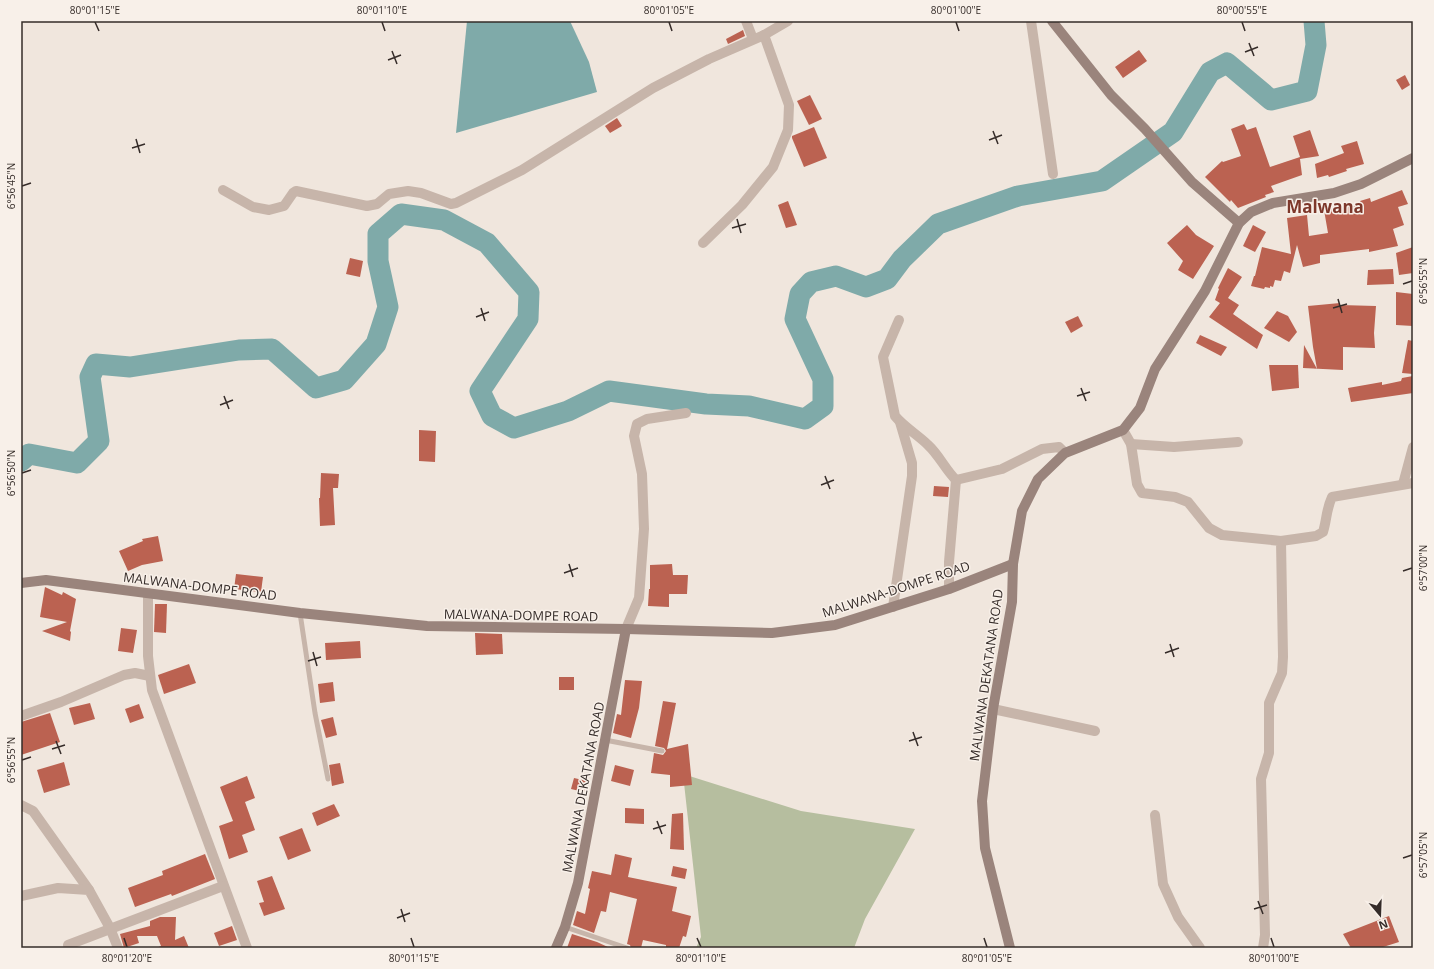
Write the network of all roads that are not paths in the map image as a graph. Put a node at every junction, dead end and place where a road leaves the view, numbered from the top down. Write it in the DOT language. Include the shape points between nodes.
graph roads {
  1 [pos="746,21"];
  2 [pos="788,21"];
  3 [pos="1031,21"];
  4 [pos="1052,21"];
  5 [pos="764,35"];
  6 [pos="753,39"];
  7 [pos="1413,158"];
  8 [pos="1053,174"];
  9 [pos="223,190"];
  10 [pos="1238,222"];
  11 [pos="703,243"];
  12 [pos="899,320"];
  13 [pos="686,413"];
  14 [pos="900,422"];
  15 [pos="1123,430"];
  16 [pos="1238,442"];
  17 [pos="1131,444"];
  18 [pos="1413,447"];
  19 [pos="1065,453"];
  20 [pos="956,480"];
  21 [pos="1408,484"];
  22 [pos="1281,541"];
  23 [pos="1013,564"];
  24 [pos="21,583"];
  25 [pos="949,588"];
  26 [pos="148,593"];
  27 [pos="893,607"];
  28 [pos="300,613"];
  29 [pos="626,629"];
  30 [pos="150,676"];
  31 [pos="993,709"];
  32 [pos="21,716"];
  33 [pos="1096,731"];
  34 [pos="605,740"];
  35 [pos="662,751"];
  36 [pos="328,779"];
  37 [pos="21,805"];
  38 [pos="1155,815"];
  39 [pos="224,886"];
  40 [pos="89,890"];
  41 [pos="21,896"];
  42 [pos="565,927"];
  43 [pos="110,928"];
  44 [pos="68,945"];
  45 [pos="118,948"];
  46 [pos="247,948"];
  47 [pos="556,948"];
  48 [pos="627,948"];
  49 [pos="1010,948"];
  50 [pos="1200,948"];
  51 [pos="1263,948"];
  1 -- 6 [label="street"];
  2 -- 5 [label="street"];
  3 -- 8 [label="street"];
  4 -- 10 [label="street" via="1111,96 1145,129 1192,182"];
  5 -- 6 [label="street"];
  5 -- 11 [label="street" via="789,105 788,130 773,167 742,205"];
  6 -- 9 [label="street" via="653,88 522,170 456,203 451,204 422,193 408,191 389,194 377,204 367,206 296,191 284,206 269,210 254,207"];
  7 -- 10 [label="street" via="1362,184 1334,193 1273,203 1251,212"];
  10 -- 15 [label="street" via="1205,291 1155,369 1140,408"];
  12 -- 14 [label="street" via="882,358 895,416"];
  13 -- 29 [label="street" via="647,419 637,424 634,436 642,474 644,529 639,598"];
  14 -- 20 [label="street" via="929,446"];
  14 -- 27 [label="street" via="912,463 912,476"];
  15 -- 17 [label="street"];
  15 -- 19 [label="street, MALWANA DEKATANA ROAD"];
  16 -- 17 [label="street" via="1174,447"];
  17 -- 22 [label="street" via="1137,484 1142,493 1175,496 1188,502 1209,528 1222,535"];
  18 -- 21 [label="street"];
  19 -- 20 [label="street" via="1059,447 1042,449 1002,469"];
  19 -- 23 [label="street, MALWANA DEKATANA ROAD" via="1038,479 1022,511"];
  20 -- 25 [label="street"];
  21 -- 22 [label="street" via="1332,497 1327,508 1323,532 1316,536"];
  22 -- 51 [label="street" via="1282,673 1269,703 1269,753 1261,780 1265,935"];
  23 -- 25 [label="street, MALWANA-DOMPE ROAD"];
  23 -- 31 [label="street, MALWANA DEKATANA ROAD" via="1012,602"];
  24 -- 26 [label="street, MALWANA-DOMPE ROAD" via="46,580"];
  25 -- 27 [label="street, MALWANA-DOMPE ROAD"];
  26 -- 28 [label="street, MALWANA-DOMPE ROAD"];
  26 -- 30 [label="street"];
  27 -- 29 [label="street, MALWANA-DOMPE ROAD" via="835,625 772,633"];
  28 -- 29 [label="street, MALWANA-DOMPE ROAD" via="427,626"];
  28 -- 36 [label="lane"];
  29 -- 34 [label="street, MALWANA DEKATANA ROAD"];
  30 -- 32 [label="street" via="135,673 124,675"];
  30 -- 39 [label="street" via="152,690"];
  31 -- 33 [label="street"];
  31 -- 49 [label="street, MALWANA DEKATANA ROAD" via="982,801 985,848"];
  34 -- 35 [label="lane"];
  34 -- 42 [label="street, MALWANA DEKATANA ROAD" via="578,883"];
  37 -- 40 [label="street" via="33,810"];
  38 -- 50 [label="street" via="1163,884 1178,918"];
  39 -- 43 [label="street"];
  39 -- 46 [label="street"];
  40 -- 41 [label="street" via="58,888"];
  40 -- 43 [label="street"];
  42 -- 47 [label="street, MALWANA DEKATANA ROAD"];
  42 -- 48 [label="lane"];
  43 -- 44 [label="street"];
  43 -- 45 [label="street"];
}
